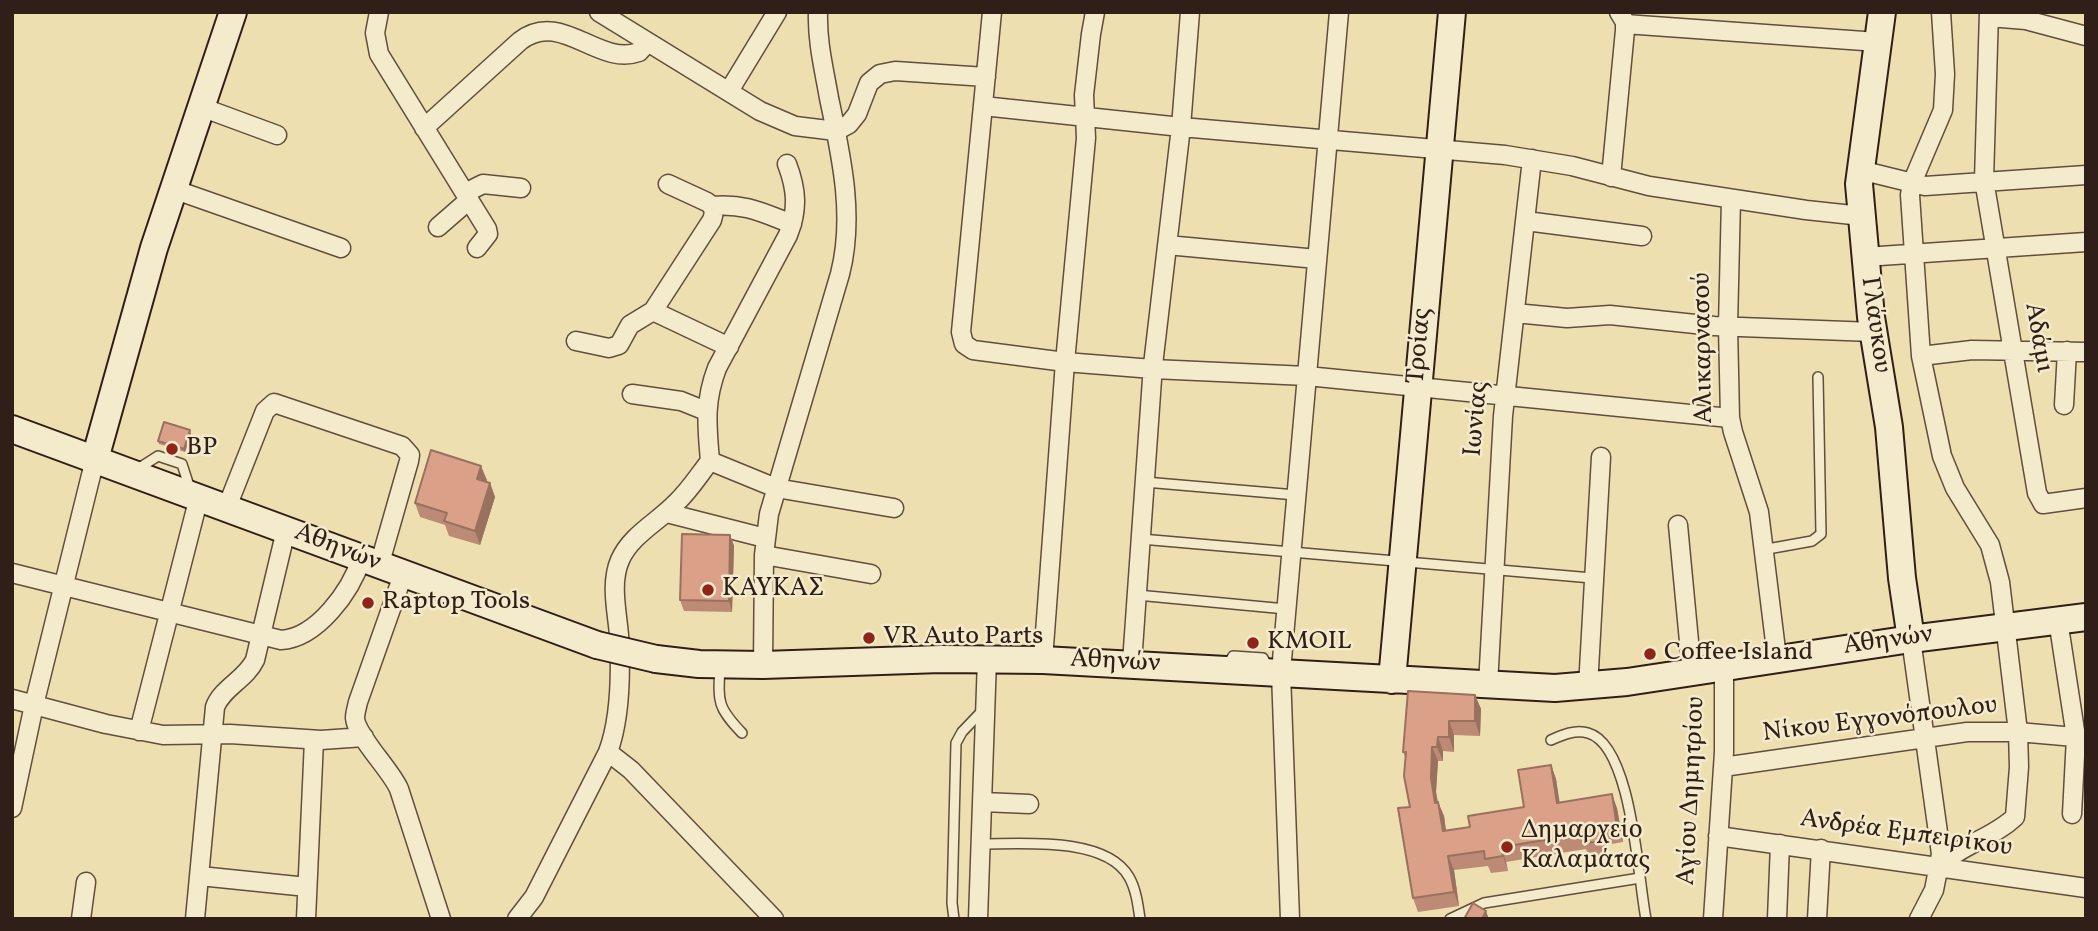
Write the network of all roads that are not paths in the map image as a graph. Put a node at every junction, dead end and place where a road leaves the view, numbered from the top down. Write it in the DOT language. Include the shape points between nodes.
graph roads {
  1 [pos="233,12"];
  2 [pos="379,12"];
  3 [pos="600,12"];
  4 [pos="777,12"];
  5 [pos="818,12"];
  6 [pos="992,12"];
  7 [pos="1096,12"];
  8 [pos="1190,12"];
  9 [pos="1452,12"];
  10 [pos="1882,12"];
  11 [pos="1941,12"];
  12 [pos="1334,13"];
  13 [pos="1989,15"];
  14 [pos="1622,18"];
  15 [pos="2086,37"];
  16 [pos="648,42"];
  17 [pos="1878,42"];
  18 [pos="986,77"];
  19 [pos="729,91"];
  20 [pos="983,106"];
  21 [pos="201,107"];
  22 [pos="1085,116"];
  23 [pos="1181,127"];
  24 [pos="425,128"];
  25 [pos="836,131"];
  26 [pos="277,135"];
  27 [pos="1328,140"];
  28 [pos="1439,149"];
  29 [pos="1532,159"];
  30 [pos="788,164"];
  31 [pos="1860,170"];
  32 [pos="2086,175"];
  33 [pos="1611,177"];
  34 [pos="1984,180"];
  35 [pos="1912,183"];
  36 [pos="668,184"];
  37 [pos="521,188"];
  38 [pos="173,189"];
  39 [pos="467,196"];
  40 [pos="1731,199"];
  41 [pos="712,206"];
  42 [pos="1862,216"];
  43 [pos="1526,221"];
  44 [pos="792,224"];
  45 [pos="438,227"];
  46 [pos="1642,236"];
  47 [pos="2086,242"];
  48 [pos="1167,245"];
  49 [pos="1995,247"];
  50 [pos="341,248"];
  51 [pos="477,248"];
  52 [pos="1913,253"];
  53 [pos="1865,257"];
  54 [pos="1317,259"];
  55 [pos="653,311"];
  56 [pos="1515,313"];
  57 [pos="1728,327"];
  58 [pos="1873,332"];
  59 [pos="576,341"];
  60 [pos="729,347"];
  61 [pos="2012,350"];
  62 [pos="2067,351"];
  63 [pos="2086,352"];
  64 [pos="1921,356"];
  65 [pos="1065,362"];
  66 [pos="1153,369"];
  67 [pos="1307,376"];
  68 [pos="1818,377"];
  69 [pos="1418,387"];
  70 [pos="632,394"];
  71 [pos="1505,396"];
  72 [pos="2064,405"];
  73 [pos="706,411"];
  74 [pos="1730,418"];
  75 [pos="12,429"];
  76 [pos="1601,457"];
  77 [pos="95,459"];
  78 [pos="710,461"];
  79 [pos="1145,482"];
  80 [pos="776,488"];
  81 [pos="195,495"];
  82 [pos="1296,495"];
  83 [pos="2086,498"];
  84 [pos="227,507"];
  85 [pos="894,508"];
  86 [pos="667,513"];
  87 [pos="1678,525"];
  88 [pos="286,530"];
  89 [pos="1141,539"];
  90 [pos="764,547"];
  91 [pos="1762,550"];
  92 [pos="1292,552"];
  93 [pos="1402,561"];
  94 [pos="370,562"];
  95 [pos="1494,569"];
  96 [pos="12,573"];
  97 [pos="871,574"];
  98 [pos="403,575"];
  99 [pos="1592,578"];
  100 [pos="64,586"];
  101 [pos="1137,595"];
  102 [pos="1286,609"];
  103 [pos="169,611"];
  104 [pos="2086,617"];
  105 [pos="2058,620"];
  106 [pos="2005,626"];
  107 [pos="260,637"];
  108 [pos="1910,639"];
  109 [pos="1777,658"];
  110 [pos="987,659"];
  111 [pos="1043,660"];
  112 [pos="1132,663"];
  113 [pos="720,665"];
  114 [pos="763,665"];
  115 [pos="1724,667"];
  116 [pos="1276,673"];
  117 [pos="1692,673"];
  118 [pos="1392,680"];
  119 [pos="1488,685"];
  120 [pos="1588,687"];
  121 [pos="12,699"];
  122 [pos="34,705"];
  123 [pos="986,708"];
  124 [pos="139,731"];
  125 [pos="2018,732"];
  126 [pos="742,733"];
  127 [pos="212,735"];
  128 [pos="363,737"];
  129 [pos="1926,738"];
  130 [pos="2081,738"];
  131 [pos="314,740"];
  132 [pos="1551,740"];
  133 [pos="608,752"];
  134 [pos="1723,767"];
  135 [pos="983,802"];
  136 [pos="1029,804"];
  137 [pos="12,808"];
  138 [pos="2072,814"];
  139 [pos="1718,836"];
  140 [pos="981,844"];
  141 [pos="1780,844"];
  142 [pos="1821,849"];
  143 [pos="1940,866"];
  144 [pos="200,876"];
  145 [pos="1640,878"];
  146 [pos="86,882"];
  147 [pos="307,887"];
  148 [pos="2086,888"];
  149 [pos="81,919"];
  150 [pos="195,919"];
  151 [pos="306,919"];
  152 [pos="441,919"];
  153 [pos="517,919"];
  154 [pos="774,919"];
  155 [pos="954,919"];
  156 [pos="978,919"];
  157 [pos="1140,919"];
  158 [pos="1290,919"];
  159 [pos="1450,919"];
  160 [pos="1646,919"];
  161 [pos="1713,919"];
  162 [pos="1777,919"];
  163 [pos="1817,919"];
  164 [pos="1919,919"];
  1 -- 21 [label="main road"];
  2 -- 24 [label="street" via="375,33 379,54"];
  3 -- 16 [label="street"];
  4 -- 19 [label="street"];
  5 -- 25 [label="street"];
  6 -- 18 [label="street"];
  7 -- 22 [label="street"];
  8 -- 23 [label="street"];
  9 -- 28 [label="main road, Τροίας"];
  10 -- 17 [label="main road, Γλάυκου"];
  11 -- 35 [label="street" via="1943,110"];
  12 -- 27 [label="street"];
  13 -- 15 [label="street"];
  13 -- 34 [label="street, Αδάμι"];
  14 -- 17 [label="street"];
  14 -- 33 [label="street"];
  16 -- 19 [label="street"];
  16 -- 24 [label="street" via="639,52 620,53 566,33 537,32 520,41"];
  17 -- 31 [label="main road, Γλάυκου"];
  18 -- 20 [label="street"];
  18 -- 25 [label="street" via="880,74 869,82 857,114"];
  19 -- 25 [label="street" via="787,124"];
  20 -- 22 [label="street"];
  20 -- 65 [label="street" via="961,332 964,344 973,350"];
  21 -- 26 [label="street"];
  21 -- 38 [label="main road"];
  22 -- 23 [label="street"];
  22 -- 65 [label="street"];
  23 -- 27 [label="street"];
  23 -- 48 [label="street"];
  24 -- 39 [label="street"];
  25 -- 80 [label="street" via="847,217 846,247"];
  27 -- 28 [label="street"];
  27 -- 54 [label="street"];
  28 -- 29 [label="street"];
  28 -- 69 [label="main road, Τροίας"];
  29 -- 33 [label="street"];
  29 -- 43 [label="street, Ιωνίας"];
  30 -- 44 [label="street" via="796,199"];
  31 -- 35 [label="street"];
  31 -- 42 [label="main road, Γλάυκου"];
  32 -- 34 [label="street"];
  33 -- 40 [label="street"];
  34 -- 35 [label="street" via="1927,186"];
  34 -- 49 [label="street, Αδάμι"];
  35 -- 52 [label="street"];
  36 -- 41 [label="street"];
  37 -- 39 [label="street" via="483,184"];
  38 -- 50 [label="street"];
  38 -- 77 [label="main road"];
  39 -- 45 [label="street"];
  39 -- 51 [label="street" via="488,232"];
  40 -- 42 [label="street"];
  40 -- 57 [label="street, Αλικαρνασού"];
  41 -- 44 [label="street" via="744,206"];
  41 -- 55 [label="street" via="712,220"];
  42 -- 53 [label="main road, Γλάυκου"];
  43 -- 46 [label="street"];
  43 -- 56 [label="street, Ιωνίας"];
  44 -- 60 [label="street"];
  47 -- 49 [label="street"];
  48 -- 54 [label="street"];
  48 -- 66 [label="street"];
  49 -- 52 [label="street"];
  49 -- 61 [label="street, Αδάμι"];
  52 -- 53 [label="street"];
  52 -- 64 [label="street"];
  53 -- 58 [label="main road, Γλάυκου"];
  54 -- 67 [label="street"];
  55 -- 59 [label="street" via="634,321 614,348"];
  55 -- 60 [label="street"];
  56 -- 57 [label="street" via="1567,318 1610,315"];
  56 -- 71 [label="street, Ιωνίας"];
  57 -- 58 [label="street"];
  57 -- 74 [label="street, Αλικαρνασού"];
  58 -- 108 [label="main road, Γλάυκου" via="1889,427"];
  60 -- 73 [label="street" via="709,388"];
  61 -- 62 [label="street"];
  61 -- 64 [label="street"];
  61 -- 83 [label="street, Αδάμι" via="2037,493 2043,504"];
  62 -- 63 [label="street"];
  62 -- 72 [label="street"];
  64 -- 106 [label="street" via="1948,473 1995,559"];
  65 -- 66 [label="street"];
  65 -- 111 [label="street"];
  66 -- 67 [label="street"];
  66 -- 79 [label="street"];
  67 -- 69 [label="street"];
  67 -- 82 [label="street"];
  68 -- 91 [label="lane" via="1821,534 1812,541"];
  69 -- 71 [label="street"];
  69 -- 93 [label="main road, Τροίας"];
  70 -- 73 [label="street" via="681,401"];
  71 -- 74 [label="street"];
  71 -- 95 [label="street, Ιωνίας"];
  73 -- 78 [label="street"];
  74 -- 91 [label="street, Αλικαρνασού" via="1756,500"];
  75 -- 77 [label="main road, Αθηνών"];
  76 -- 99 [label="street"];
  77 -- 81 [label="main road, Αθηνών"];
  77 -- 100 [label="street"];
  78 -- 80 [label="street"];
  78 -- 86 [label="street"];
  79 -- 82 [label="lane"];
  79 -- 89 [label="street"];
  80 -- 85 [label="street"];
  80 -- 90 [label="street"];
  81 -- 84 [label="main road, Αθηνών"];
  81 -- 103 [label="street"];
  82 -- 92 [label="street"];
  84 -- 88 [label="main road, Αθηνών"];
  84 -- 94 [label="street" via="265,411 274,403 402,446 409,461"];
  86 -- 90 [label="street"];
  86 -- 133 [label="street" via="636,537 618,567 618,687"];
  87 -- 117 [label="street"];
  88 -- 94 [label="main road, Αθηνών"];
  88 -- 107 [label="street"];
  89 -- 92 [label="lane"];
  89 -- 101 [label="street"];
  90 -- 97 [label="street"];
  90 -- 114 [label="street"];
  91 -- 109 [label="street, Αλικαρνασού"];
  92 -- 93 [label="lane"];
  92 -- 102 [label="street"];
  93 -- 95 [label="lane"];
  93 -- 118 [label="main road, Τροίας"];
  94 -- 98 [label="main road, Αθηνών"];
  94 -- 107 [label="street" via="313,628 288,640"];
  95 -- 99 [label="lane"];
  95 -- 119 [label="street, Ιωνίας"];
  96 -- 100 [label="street"];
  98 -- 113 [label="main road, Αθηνών, bridge" via="597,645 656,659"];
  98 -- 128 [label="street" via="356,711"];
  99 -- 120 [label="street"];
  100 -- 103 [label="street"];
  100 -- 122 [label="street"];
  101 -- 102 [label="lane"];
  101 -- 112 [label="street"];
  102 -- 116 [label="street"];
  103 -- 107 [label="street"];
  103 -- 124 [label="street"];
  104 -- 105 [label="main road, Αθηνών"];
  105 -- 106 [label="main road, Αθηνών"];
  105 -- 130 [label="street"];
  106 -- 108 [label="main road, Αθηνών"];
  106 -- 125 [label="street"];
  107 -- 127 [label="street" via="248,671 216,702"];
  108 -- 109 [label="main road, Αθηνών"];
  108 -- 129 [label="street"];
  109 -- 115 [label="main road, Αθηνών"];
  110 -- 111 [label="main road, Αθηνών"];
  110 -- 114 [label="main road, Αθηνών"];
  110 -- 123 [label="street"];
  111 -- 112 [label="main road, Αθηνών"];
  112 -- 116 [label="main road, Αθηνών"];
  113 -- 114 [label="main road, Αθηνών"];
  113 -- 126 [label="lane" via="720,706"];
  115 -- 117 [label="main road, Αθηνών"];
  115 -- 134 [label="street, Αγίου Δημητρίου"];
  116 -- 118 [label="main road, Αθηνών"];
  116 -- 158 [label="street"];
  117 -- 120 [label="main road, Αθηνών"];
  118 -- 119 [label="main road, Αθηνών"];
  119 -- 120 [label="main road, Αθηνών"];
  121 -- 122 [label="street"];
  122 -- 124 [label="street"];
  122 -- 137 [label="street"];
  123 -- 135 [label="street"];
  123 -- 155 [label="lane" via="956,743"];
  124 -- 127 [label="street"];
  125 -- 129 [label="street, Νίκου Εγγονόπουλου"];
  125 -- 130 [label="street, Νίκου Εγγονόπουλου"];
  125 -- 143 [label="street" via="2015,817 1954,852"];
  127 -- 131 [label="street"];
  127 -- 144 [label="street"];
  128 -- 131 [label="street"];
  128 -- 152 [label="street" via="399,789"];
  129 -- 134 [label="street, Νίκου Εγγονόπουλου"];
  129 -- 143 [label="street"];
  130 -- 138 [label="street"];
  131 -- 147 [label="street"];
  132 -- 145 [label="lane" via="1585,732 1609,750 1626,796"];
  133 -- 153 [label="street" via="534,897"];
  133 -- 154 [label="street" via="631,770"];
  134 -- 139 [label="street, Αγίου Δημητρίου"];
  135 -- 136 [label="street"];
  135 -- 140 [label="street"];
  139 -- 141 [label="street, Ανδρέα Εμπειρίκου"];
  139 -- 161 [label="street, Αγίου Δημητρίου"];
  140 -- 156 [label="street"];
  140 -- 157 [label="lane" via="1066,845 1111,859 1128,875"];
  141 -- 142 [label="street, Ανδρέα Εμπειρίκου"];
  141 -- 162 [label="street"];
  142 -- 143 [label="street, Ανδρέα Εμπειρίκου"];
  142 -- 163 [label="street"];
  143 -- 148 [label="street, Ανδρέα Εμπειρίκου"];
  143 -- 164 [label="street"];
  144 -- 147 [label="street"];
  144 -- 150 [label="street"];
  145 -- 159 [label="lane" via="1483,903"];
  145 -- 160 [label="lane"];
  146 -- 149 [label="street"];
  147 -- 151 [label="street"];
}
